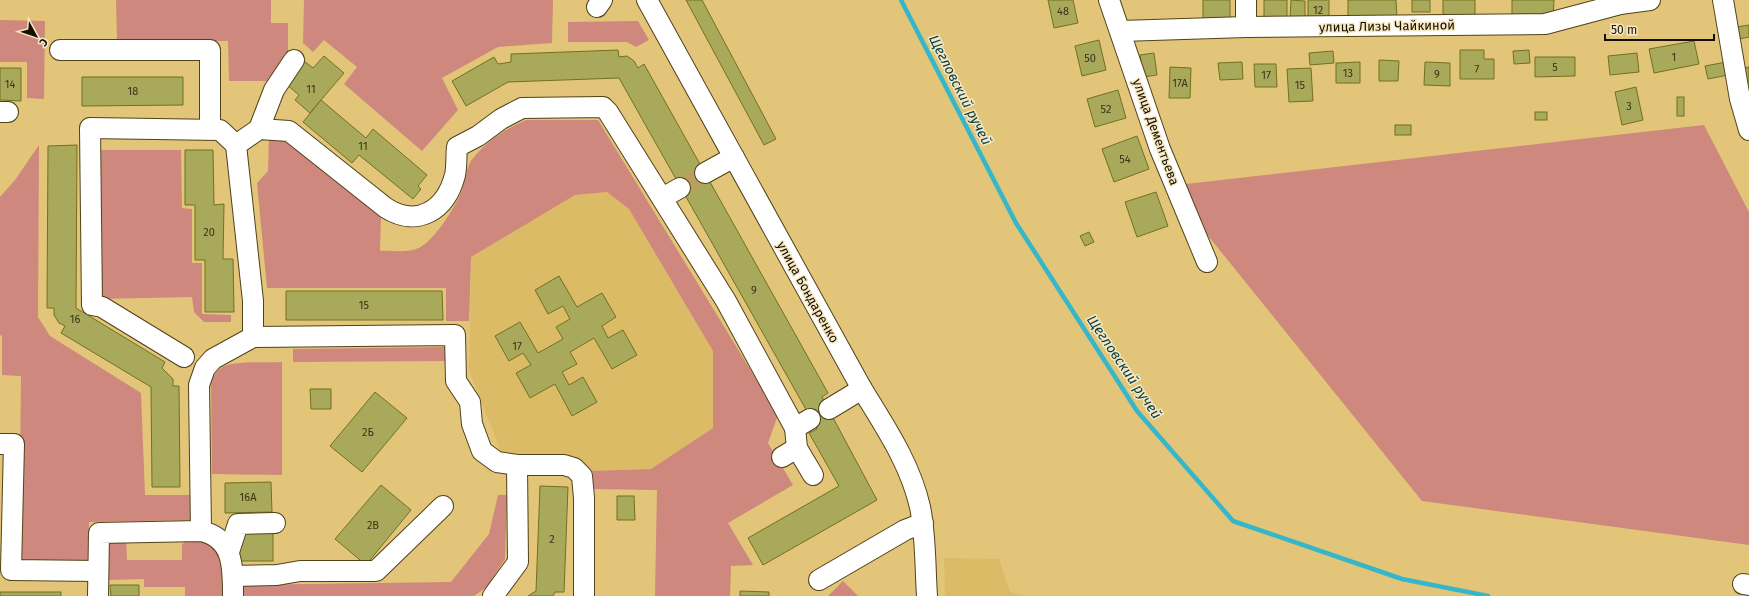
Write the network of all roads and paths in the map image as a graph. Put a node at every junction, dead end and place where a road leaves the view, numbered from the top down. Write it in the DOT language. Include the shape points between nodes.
graph roads {
  1 [pos="647,0"];
  2 [pos="1109,0"];
  3 [pos="1246,0"];
  4 [pos="1650,0"];
  5 [pos="1723,0"];
  6 [pos="1246,27"];
  7 [pos="1121,31"];
  8 [pos="60,50"];
  9 [pos="294,60"];
  10 [pos="210,129"];
  11 [pos="259,129"];
  12 [pos="1749,130"];
  13 [pos="236,145"];
  14 [pos="734,157"];
  15 [pos="705,173"];
  16 [pos="680,188"];
  17 [pos="662,198"];
  18 [pos="1207,262"];
  19 [pos="253,337"];
  20 [pos="184,357"];
  21 [pos="862,389"];
  22 [pos="829,409"];
  23 [pos="0,444"];
  24 [pos="517,465"];
  25 [pos="813,475"];
  26 [pos="442,506"];
  27 [pos="275,523"];
  28 [pos="923,523"];
  29 [pos="201,531"];
  30 [pos="229,552"];
  31 [pos="98,571"];
  32 [pos="233,576"];
  33 [pos="819,580"];
  34 [pos="98,596"];
  35 [pos="233,596"];
  36 [pos="493,596"];
  37 [pos="584,596"];
  38 [pos="927,596"];
  1 -- 14 [label="street, улица Бондаренко"];
  2 -- 7 [label="street, улица Дементьева"];
  3 -- 6 [label="street"];
  4 -- 6 [label="street, улица Лизы Чайкиной" via="1620,4 1544,24"];
  5 -- 12 [label="street" via="1740,99"];
  6 -- 7 [label="street, улица Лизы Чайкиной"];
  7 -- 18 [label="street, улица Дементьева" via="1160,148"];
  8 -- 10 [label="street" via="210,50"];
  9 -- 11 [label="street" via="274,90"];
  10 -- 13 [label="street" via="220,130"];
  10 -- 20 [label="street" via="90,128 92,305 102,307"];
  11 -- 13 [label="street"];
  11 -- 17 [label="street" via="290,132 386,208 398,216 409,218 429,212 444,200 455,174 457,147 501,119 522,108 603,107"];
  13 -- 19 [label="street" via="253,301"];
  14 -- 15 [label="street"];
  14 -- 21 [label="street, улица Бондаренко"];
  16 -- 17 [label="street"];
  17 -- 25 [label="street" via="803,423 789,452"];
  19 -- 24 [label="street" via="455,335 456,381 470,402 472,424 482,451 496,462"];
  19 -- 29 [label="street" via="213,359 205,368 200,385"];
  21 -- 22 [label="street"];
  21 -- 28 [label="street, улица Бондаренко" via="897,446 915,488"];
  23 -- 31 [label="street" via="14,444 11,570"];
  24 -- 36 [label="street" via="518,562"];
  24 -- 37 [label="street" via="564,465 574,468 582,476"];
  26 -- 32 [label="street" via="376,571 300,571 277,575"];
  27 -- 30 [label="street" via="238,524"];
  28 -- 33 [label="street" via="905,530"];
  28 -- 38 [label="street, улица Бондаренко"];
  29 -- 30 [label="street" via="210,532"];
  29 -- 31 [label="street" via="99,533"];
  30 -- 32 [label="street"];
  31 -- 34 [label="street"];
  32 -- 35 [label="street"];
}
